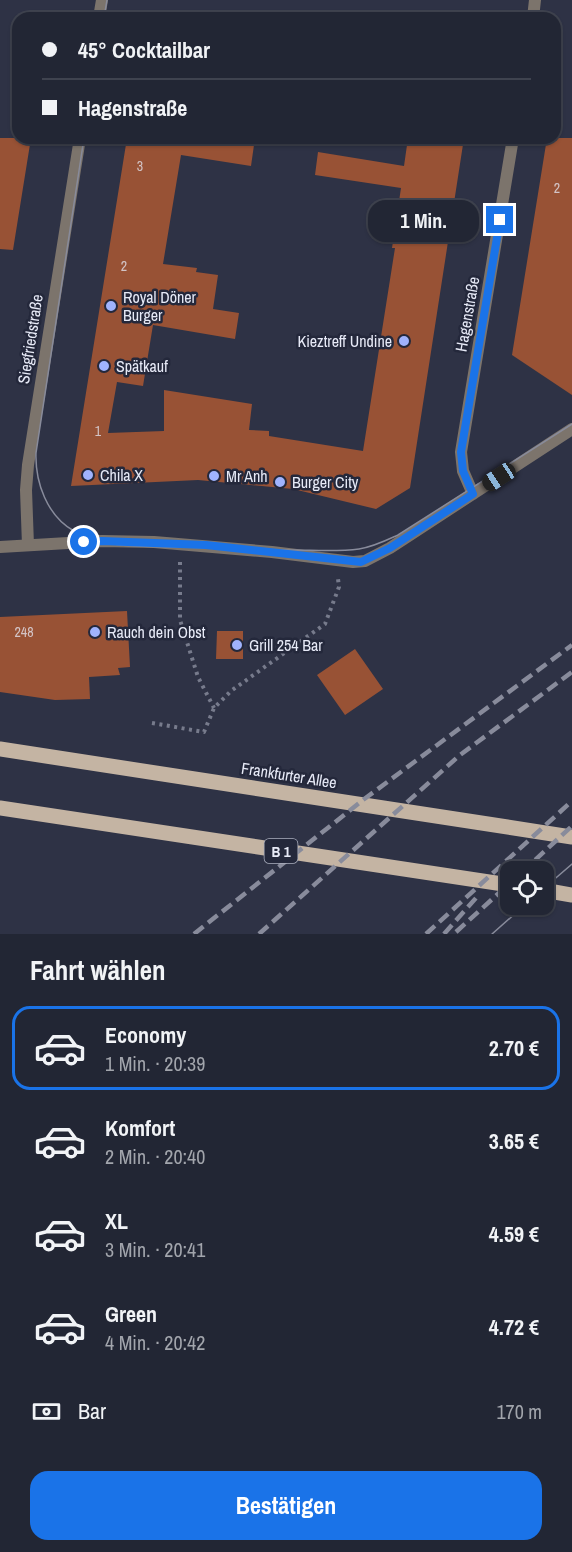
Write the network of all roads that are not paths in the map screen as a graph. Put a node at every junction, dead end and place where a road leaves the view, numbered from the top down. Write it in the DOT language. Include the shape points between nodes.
graph roads {
  1 [pos="79,144"];
  2 [pos="512,144"];
  3 [pos="572,429"];
  4 [pos="473,494"];
  5 [pos="28,545"];
  6 [pos="0,547"];
  7 [pos="0,749"];
  8 [pos="0,808"];
  9 [pos="572,837"];
  10 [pos="500,883"];
  11 [pos="554,892"];
  12 [pos="572,895"];
  1 -- 5 [label="street, Siegfriedstraße" via="28,465"];
  2 -- 4 [label="street, Hagenstraße" via="461,452 463,471"];
  3 -- 4 [label="street"];
  4 -- 5 [label="street" via="361,562 180,543 102,541"];
  5 -- 6 [label="street"];
  7 -- 9 [label="main road, Frankfurter Allee"];
  8 -- 10 [label="main road, B 1"];
  11 -- 12 [label="main road"];
}
